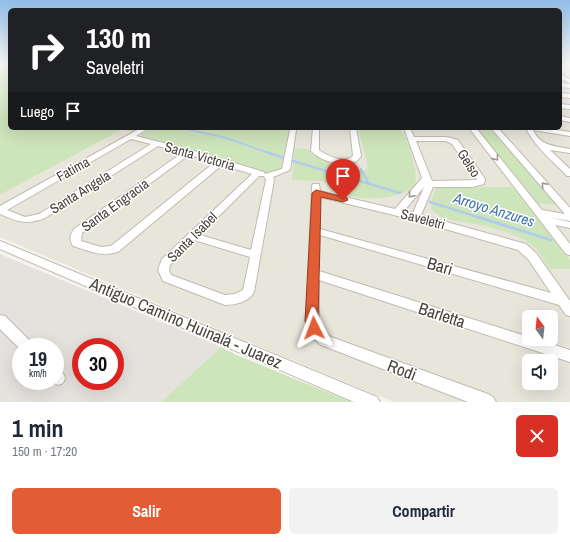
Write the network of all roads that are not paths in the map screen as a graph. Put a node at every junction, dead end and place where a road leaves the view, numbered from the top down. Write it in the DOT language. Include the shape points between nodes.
graph roads {
  1 [pos="143,130"];
  2 [pos="293,130"];
  3 [pos="316,130"];
  4 [pos="353,130"];
  5 [pos="408,130"];
  6 [pos="474,130"];
  7 [pos="496,130"];
  8 [pos="530,130"];
  9 [pos="545,130"];
  10 [pos="570,134"];
  11 [pos="131,137"];
  12 [pos="412,139"];
  13 [pos="157,144"];
  14 [pos="542,146"];
  15 [pos="570,151"];
  16 [pos="188,152"];
  17 [pos="220,162"];
  18 [pos="569,172"];
  19 [pos="256,173"];
  20 [pos="268,176"];
  21 [pos="425,182"];
  22 [pos="0,210"];
  23 [pos="397,212"];
  24 [pos="570,214"];
  25 [pos="542,216"];
  26 [pos="416,217"];
  27 [pos="570,218"];
  28 [pos="570,225"];
  29 [pos="316,231"];
  30 [pos="192,236"];
  31 [pos="0,245"];
  32 [pos="570,251"];
  33 [pos="256,255"];
  34 [pos="315,274"];
  35 [pos="563,301"];
  36 [pos="570,310"];
  37 [pos="0,320"];
  38 [pos="18,338"];
  39 [pos="570,356"];
  40 [pos="372,402"];
  41 [pos="488,402"];
  1 -- 11 [label="street, Fatima"];
  2 -- 20 [label="street" via="286,170"];
  3 -- 4 [label="street" via="315,151 348,162 357,156"];
  5 -- 12 [label="street"];
  6 -- 25 [label="street, one-way"];
  24 -- 7 [label="street, one-way"];
  8 -- 14 [label="street"];
  9 -- 10 [label="street"];
  11 -- 13 [label="street, Santa Victoria"];
  11 -- 22 [label="street, Fatima"];
  12 -- 21 [label="street"];
  12 -- 21 [label="street, Gelso" via="447,139 455,142 481,179 478,184"];
  13 -- 16 [label="street, Santa Victoria"];
  13 -- 22 [label="street, Santa Angela" via="42,216 27,221 20,220"];
  14 -- 15 [label="street"];
  14 -- 18 [label="street"];
  16 -- 17 [label="street, Santa Victoria"];
  16 -- 17 [label="street, Santa Engracia" via="78,231 75,235 77,243 101,251 114,249"];
  17 -- 19 [label="street, Santa Victoria"];
  19 -- 20 [label="street, Santa Victoria"];
  19 -- 30 [label="street, Santa Isabel"];
  20 -- 33 [label="street, Santa Isabel" via="270,180"];
  21 -- 23 [label="street, one-way"];
  21 -- 26 [label="street"];
  23 -- 26 [label="street, Saveletri"];
  23 -- 29 [label="street, Saveletri" via="316,189"];
  25 -- 27 [label="street"];
  25 -- 28 [label="street"];
  25 -- 32 [label="street"];
  26 -- 35 [label="street, Saveletri" via="515,244 528,251"];
  29 -- 34 [label="street"];
  29 -- 35 [label="street, Bari"];
  30 -- 33 [label="street"];
  30 -- 33 [label="street, Santa Isabel" via="166,262 163,273 167,278 225,300 243,297 248,292"];
  31 -- 40 [label="street, Antiguo Camino Huinalá - Juarez"];
  34 -- 39 [label="street, Barletta"];
  34 -- 41 [label="street, Rodi" via="312,321 318,335 326,341"];
  35 -- 36 [label="street"];
  37 -- 38 [label="street"];
}
